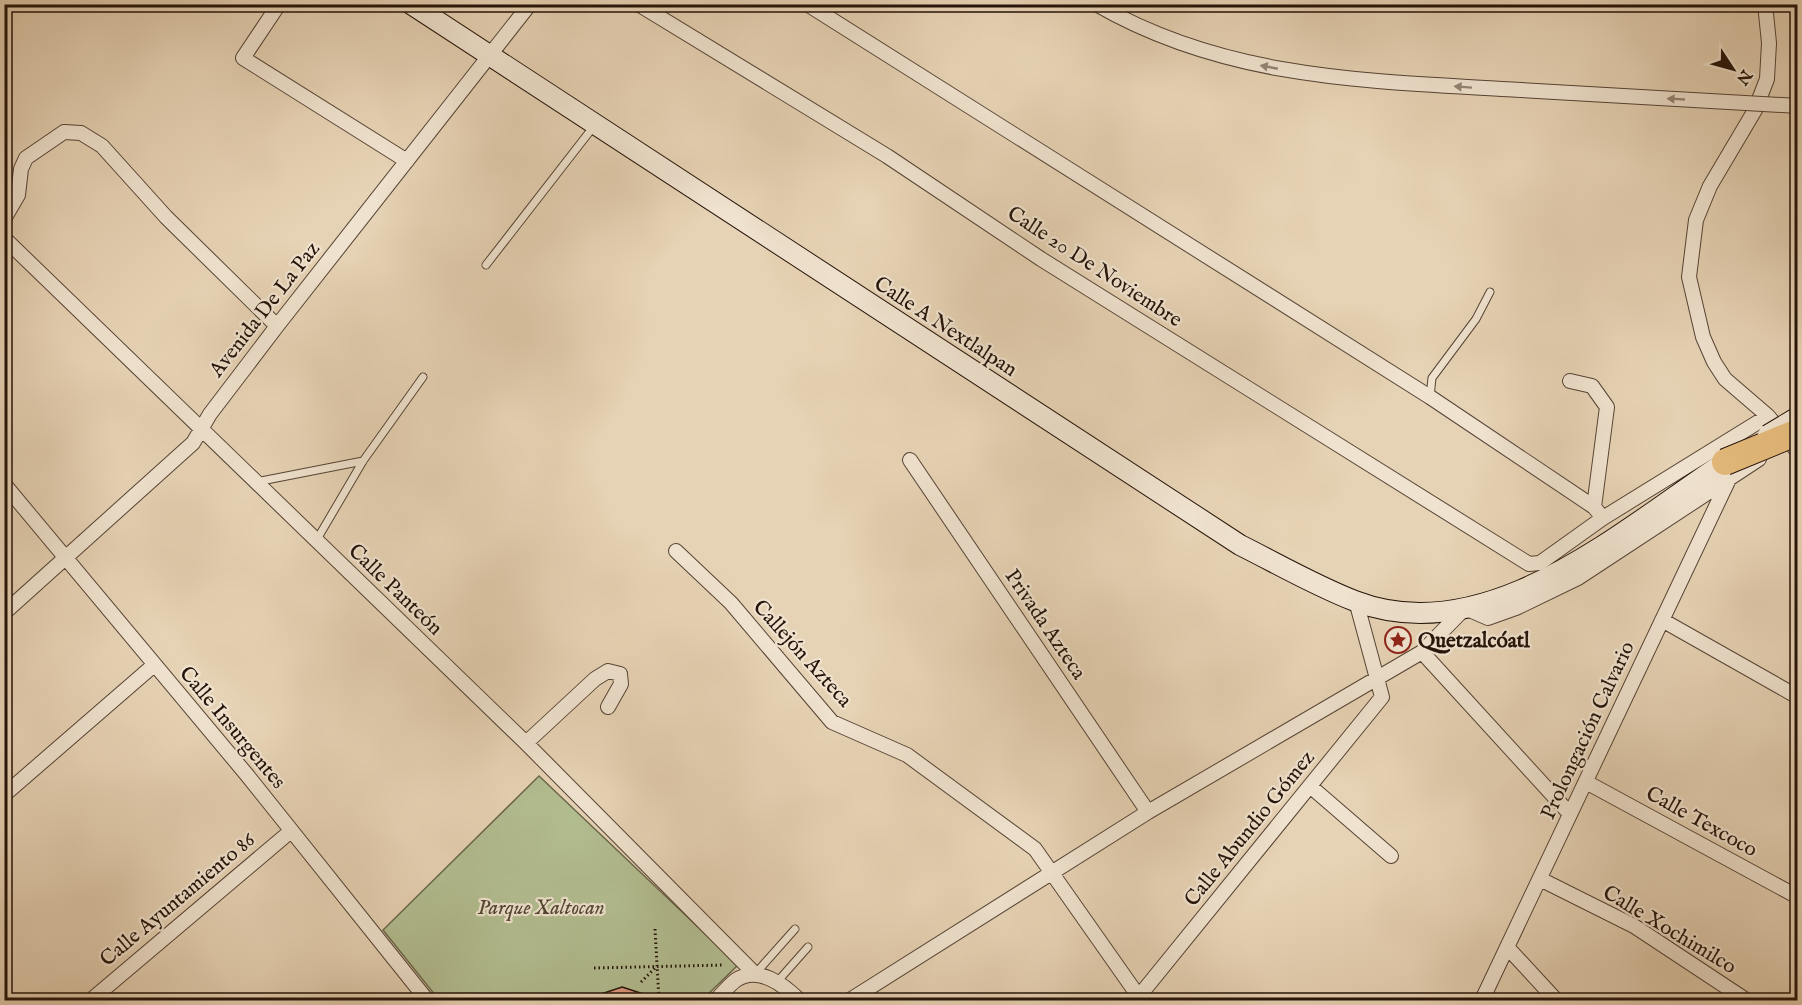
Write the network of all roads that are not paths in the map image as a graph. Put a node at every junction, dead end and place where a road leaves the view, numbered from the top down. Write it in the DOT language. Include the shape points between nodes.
graph roads {
  1 [pos="279,4"];
  2 [pos="411,4"];
  3 [pos="530,4"];
  4 [pos="638,4"];
  5 [pos="1096,4"];
  6 [pos="1765,4"];
  7 [pos="813,6"];
  8 [pos="491,58"];
  9 [pos="1797,106"];
  10 [pos="594,126"];
  11 [pos="407,161"];
  12 [pos="4,219"];
  13 [pos="4,238"];
  14 [pos="486,265"];
  15 [pos="1490,291"];
  16 [pos="277,326"];
  17 [pos="423,377"];
  18 [pos="1570,381"];
  19 [pos="1430,397"];
  20 [pos="1768,416"];
  21 [pos="1797,417"];
  22 [pos="201,429"];
  23 [pos="1793,436"];
  24 [pos="1797,452"];
  25 [pos="910,460"];
  26 [pos="363,461"];
  27 [pos="1728,469"];
  28 [pos="255,482"];
  29 [pos="4,484"];
  30 [pos="1598,512"];
  31 [pos="316,541"];
  32 [pos="676,551"];
  33 [pos="65,558"];
  34 [pos="1356,602"];
  35 [pos="1474,606"];
  36 [pos="4,613"];
  37 [pos="1662,620"];
  38 [pos="1422,652"];
  39 [pos="154,665"];
  40 [pos="1377,679"];
  41 [pos="1797,697"];
  42 [pos="608,707"];
  43 [pos="526,743"];
  44 [pos="1586,782"];
  45 [pos="1310,786"];
  46 [pos="4,795"];
  47 [pos="1148,812"];
  48 [pos="1570,814"];
  49 [pos="291,831"];
  50 [pos="1391,856"];
  51 [pos="1053,872"];
  52 [pos="1540,879"];
  53 [pos="1797,897"];
  54 [pos="795,929"];
  55 [pos="808,947"];
  56 [pos="1508,947"];
  57 [pos="755,974"];
  58 [pos="777,982"];
  59 [pos="1137,999"];
  60 [pos="91,1000"];
  61 [pos="427,1000"];
  62 [pos="716,1000"];
  63 [pos="798,1000"];
  64 [pos="850,1000"];
  65 [pos="1482,1000"];
  66 [pos="1556,1000"];
  67 [pos="1746,1000"];
  1 -- 11 [label="street" via="243,58"];
  2 -- 8 [label="main road, Calle A Nextlalpan"];
  3 -- 8 [label="street, Avenida De La Paz"];
  4 -- 30 [label="street, Calle 20 De Noviembre" via="887,156 1041,259 1529,564 1540,562"];
  9 -- 5 [label="street, one-way, bridge" via="1302,74 1165,40"];
  6 -- 20 [label="street" via="1767,79 1755,110 1710,186 1696,220 1689,277 1702,337 1714,362 1725,379"];
  7 -- 19 [label="street"];
  8 -- 10 [label="main road, Calle A Nextlalpan"];
  8 -- 11 [label="street, Avenida De La Paz"];
  10 -- 14 [label="lane"];
  10 -- 34 [label="main road, Calle A Nextlalpan" via="1240,545"];
  11 -- 16 [label="street, Avenida De La Paz"];
  12 -- 16 [label="street" via="18,195 26,158 64,132 81,133 102,146 166,217"];
  13 -- 22 [label="street, Calle Panteón"];
  15 -- 19 [label="lane" via="1476,319 1432,378"];
  16 -- 22 [label="street, Avenida De La Paz"];
  17 -- 26 [label="lane"];
  18 -- 30 [label="street" via="1592,386 1607,407"];
  19 -- 30 [label="street"];
  20 -- 23 [label="street"];
  20 -- 30 [label="street"];
  21 -- 27 [label="main road, Calle A Nextlalpan, bridge"];
  22 -- 28 [label="street, Calle Panteón"];
  22 -- 33 [label="street, Avenida De La Paz" via="193,443"];
  23 -- 24 [label="street"];
  23 -- 27 [label="highway, bridge"];
  25 -- 47 [label="street, Privada Azteca"];
  26 -- 28 [label="lane"];
  26 -- 31 [label="lane"];
  27 -- 35 [label="main road, Calle A Nextlalpan" via="1668,499 1537,584"];
  27 -- 35 [label="street" via="1578,578 1488,618"];
  27 -- 37 [label="street, Prolongación Calvario"];
  28 -- 31 [label="street, Calle Panteón"];
  29 -- 33 [label="street, Calle Insurgentes"];
  31 -- 43 [label="street, Calle Panteón"];
  32 -- 51 [label="street, Callejón Azteca" via="731,603 832,722 907,755 1035,849"];
  33 -- 36 [label="street, Avenida De La Paz"];
  33 -- 39 [label="street, Calle Insurgentes"];
  34 -- 35 [label="main road, Calle A Nextlalpan" via="1413,612"];
  34 -- 40 [label="street"];
  35 -- 38 [label="street"];
  37 -- 41 [label="street"];
  37 -- 44 [label="street, Prolongación Calvario"];
  38 -- 40 [label="street"];
  38 -- 48 [label="street"];
  39 -- 46 [label="street"];
  39 -- 49 [label="street, Calle Insurgentes"];
  40 -- 45 [label="street, Calle Abundio Gómez" via="1382,697"];
  40 -- 47 [label="street"];
  42 -- 43 [label="street" via="621,684 620,674 608,671"];
  43 -- 57 [label="street, Calle Panteón"];
  44 -- 48 [label="street, Prolongación Calvario"];
  44 -- 53 [label="street, Calle Texcoco"];
  45 -- 50 [label="street"];
  45 -- 59 [label="street, Calle Abundio Gómez"];
  47 -- 51 [label="street"];
  48 -- 52 [label="street, Prolongación Calvario"];
  49 -- 60 [label="street, Calle Ayuntamiento 86"];
  49 -- 61 [label="street, Calle Insurgentes"];
  51 -- 59 [label="street, Callejón Azteca"];
  51 -- 64 [label="street"];
  52 -- 56 [label="street, Prolongación Calvario"];
  52 -- 67 [label="street, Calle Xochimilco" via="1634,926"];
  54 -- 57 [label="lane"];
  55 -- 58 [label="lane"];
  56 -- 65 [label="street, Prolongación Calvario"];
  56 -- 66 [label="street"];
  57 -- 58 [label="street"];
  57 -- 62 [label="street" via="737,979"];
  58 -- 63 [label="street"];
}
